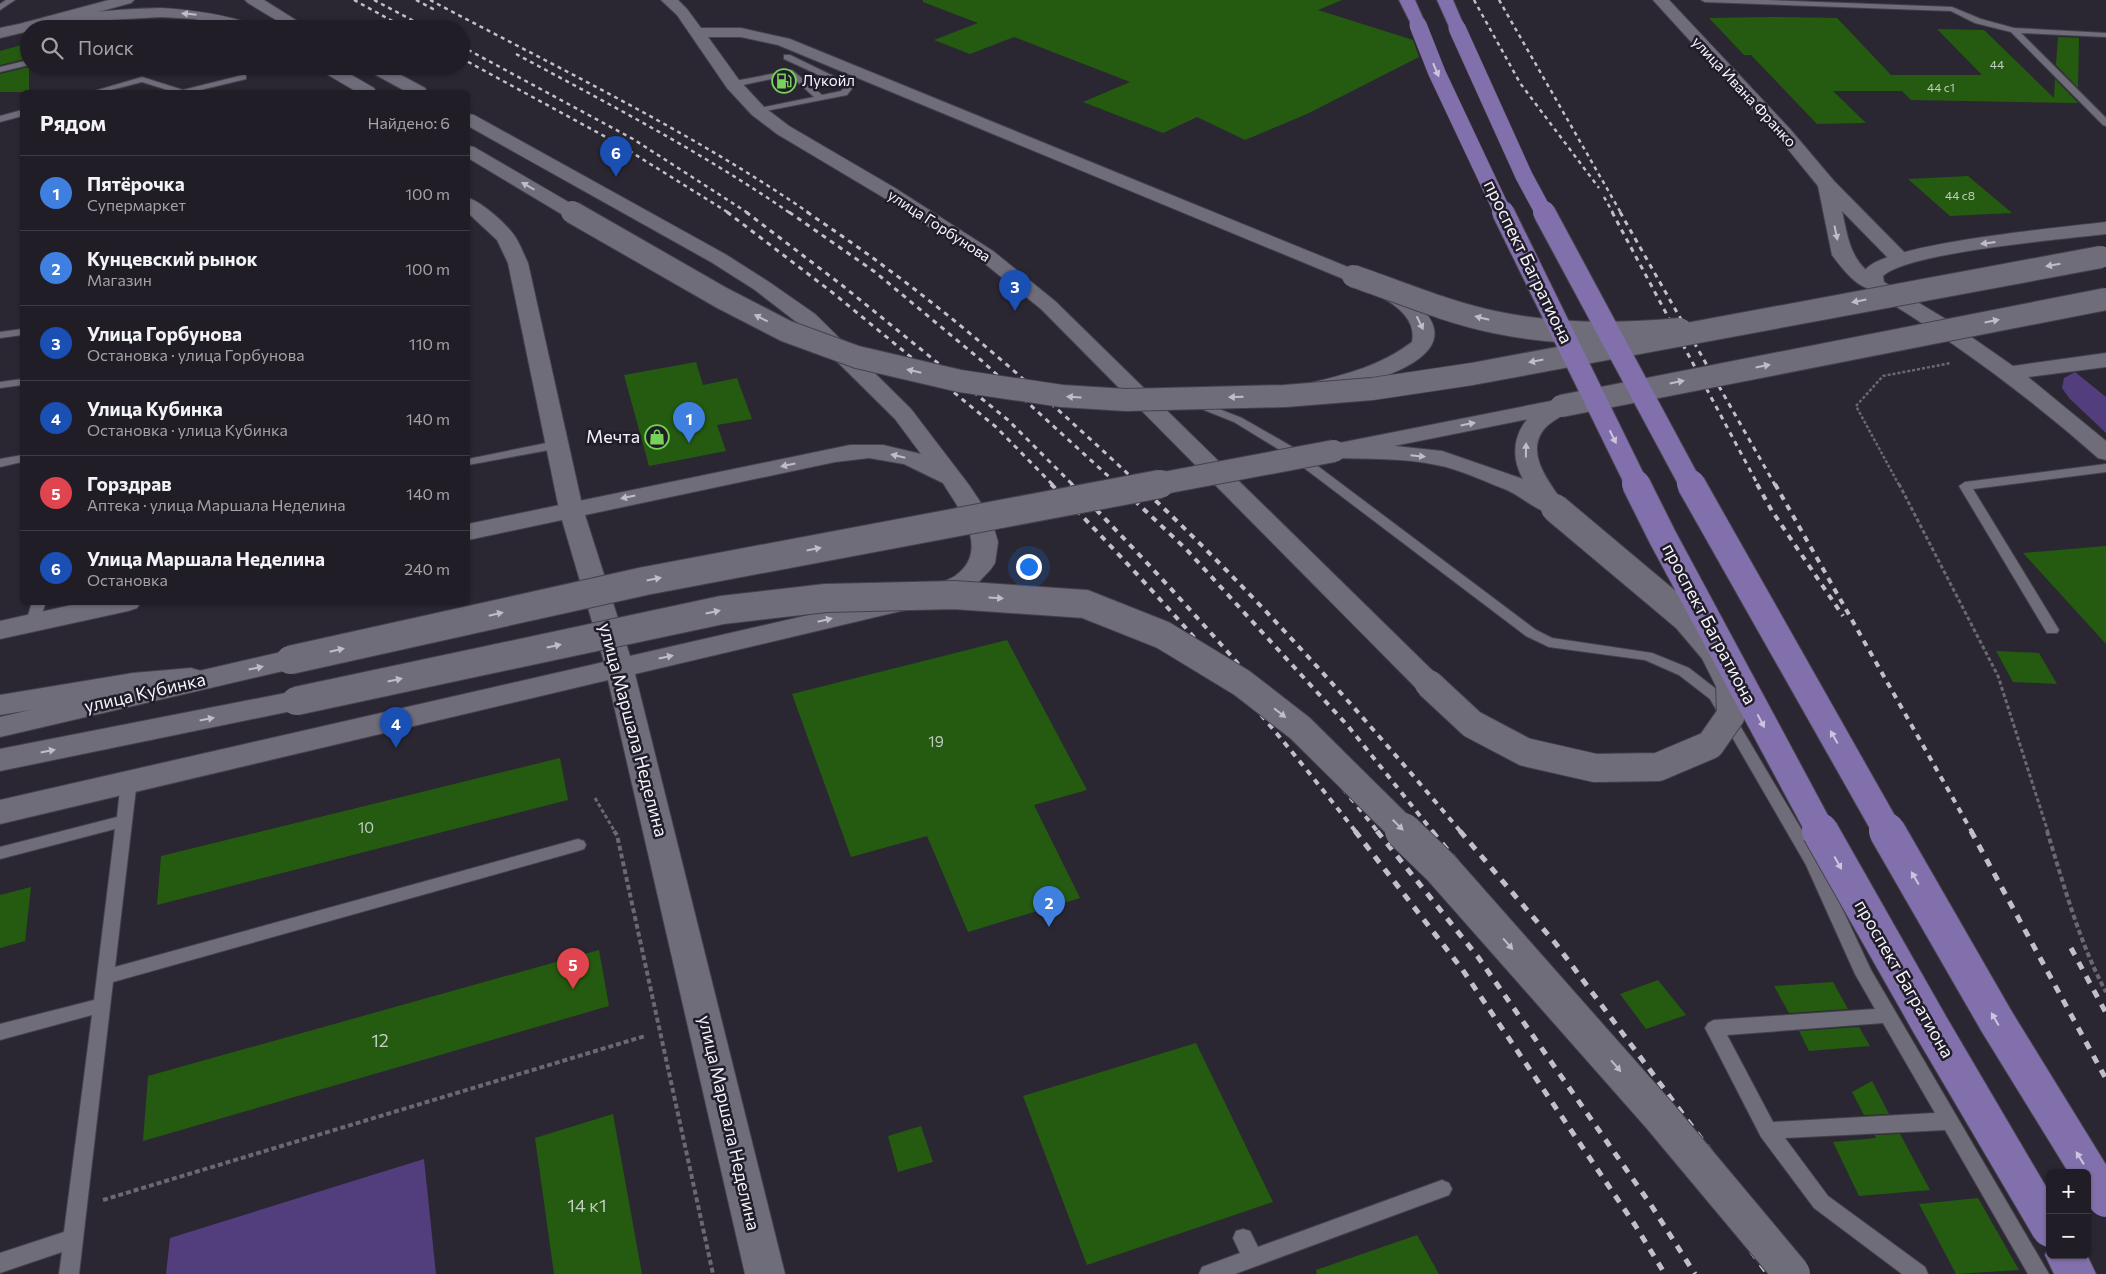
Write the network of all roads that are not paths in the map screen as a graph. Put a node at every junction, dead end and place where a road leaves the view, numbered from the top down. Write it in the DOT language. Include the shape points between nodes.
graph roads {
  1 [pos="11,0"];
  2 [pos="126,0"];
  3 [pos="253,0"];
  4 [pos="669,0"];
  5 [pos="1407,0"];
  6 [pos="1445,0"];
  7 [pos="1661,0"];
  8 [pos="1705,0"];
  9 [pos="0,8"];
  10 [pos="48,20"];
  11 [pos="74,20"];
  12 [pos="230,20"];
  13 [pos="287,20"];
  14 [pos="20,27"];
  15 [pos="20,29"];
  16 [pos="2014,30"];
  17 [pos="5,31"];
  18 [pos="697,33"];
  19 [pos="2106,35"];
  20 [pos="787,57"];
  21 [pos="20,64"];
  22 [pos="0,70"];
  23 [pos="339,75"];
  24 [pos="388,75"];
  25 [pos="243,77"];
  26 [pos="734,84"];
  27 [pos="102,90"];
  28 [pos="176,90"];
  29 [pos="190,90"];
  30 [pos="365,90"];
  31 [pos="415,90"];
  32 [pos="820,98"];
  33 [pos="758,111"];
  34 [pos="20,114"];
  35 [pos="0,120"];
  36 [pos="470,120"];
  37 [pos="2106,123"];
  38 [pos="470,152"];
  39 [pos="1827,185"];
  40 [pos="470,206"];
  41 [pos="2106,228"];
  42 [pos="2103,256"];
  43 [pos="1900,259"];
  44 [pos="1353,276"];
  45 [pos="1875,285"];
  46 [pos="2106,299"];
  47 [pos="1929,316"];
  48 [pos="1756,321"];
  49 [pos="20,332"];
  50 [pos="0,335"];
  51 [pos="2106,360"];
  52 [pos="2010,373"];
  53 [pos="20,382"];
  54 [pos="0,385"];
  55 [pos="1137,393"];
  56 [pos="1285,396"];
  57 [pos="1561,406"];
  58 [pos="903,414"];
  59 [pos="556,445"];
  60 [pos="1334,451"];
  61 [pos="2106,453"];
  62 [pos="835,455"];
  63 [pos="20,459"];
  64 [pos="0,462"];
  65 [pos="470,462"];
  66 [pos="2106,468"];
  67 [pos="957,485"];
  68 [pos="1555,508"];
  69 [pos="571,509"];
  70 [pos="470,532"];
  71 [pos="100,605"];
  72 [pos="36,612"];
  73 [pos="0,630"];
  74 [pos="2052,630"];
  75 [pos="619,667"];
  76 [pos="222,675"];
  77 [pos="0,705"];
  78 [pos="0,727"];
  79 [pos="0,760"];
  80 [pos="129,780"];
  81 [pos="0,812"];
  82 [pos="125,821"];
  83 [pos="578,845"];
  84 [pos="0,853"];
  85 [pos="106,977"];
  86 [pos="102,1005"];
  87 [pos="1888,1015"];
  88 [pos="0,1032"];
  89 [pos="1950,1121"];
  90 [pos="1768,1131"];
  91 [pos="1442,1188"];
  92 [pos="2106,1199"];
  93 [pos="2046,1222"];
  94 [pos="1243,1238"];
  95 [pos="73,1239"];
  96 [pos="1253,1258"];
  97 [pos="2067,1259"];
  98 [pos="0,1263"];
  99 [pos="69,1274"];
  100 [pos="765,1274"];
  101 [pos="1209,1274"];
  102 [pos="1792,1274"];
  103 [pos="1918,1274"];
  104 [pos="2039,1274"];
  105 [pos="2076,1274"];
  1 -- 9 [label="lane"];
  2 -- 10 [label="street"];
  3 -- 13 [label="street"];
  4 -- 18 [label="street, улица Горбунова"];
  5 -- 93 [label="main road, проспект Багратиона, one-way, bridge" via="1486,178 1662,536 1839,865"];
  92 -- 6 [label="main road, проспект Багратиона, one-way, bridge" via="1997,1022 1720,538 1524,176"];
  7 -- 39 [label="street, улица Ивана Франко" via="1784,133"];
  8 -- 16 [label="lane" via="1952,9 1978,21"];
  12 -- 11 [label="street, one-way" via="180,13"];
  14 -- 17 [label="street"];
  15 -- 17 [label="street, one-way"];
  16 -- 19 [label="lane"];
  16 -- 37 [label="lane"];
  18 -- 26 [label="street, улица Горбунова"];
  18 -- 44 [label="street" via="758,34 784,42"];
  20 -- 32 [label="lane" via="850,86 844,93"];
  21 -- 22 [label="lane"];
  23 -- 30 [label="street"];
  24 -- 31 [label="street"];
  25 -- 29 [label="lane"];
  26 -- 32 [label="lane" via="792,72"];
  26 -- 33 [label="street, улица Горбунова"];
  27 -- 28 [label="lane" via="142,79"];
  32 -- 33 [label="lane"];
  33 -- 55 [label="street, улица Горбунова" via="783,130 986,255 1048,305"];
  34 -- 35 [label="lane"];
  36 -- 58 [label="street" via="710,253 762,286 806,319"];
  56 -- 38 [label="street, one-way, bridge" via="1126,400 1062,396 960,382 856,357 786,331 722,298"];
  39 -- 43 [label="street, улица Ивана Франко"];
  39 -- 45 [label="street, улица Ивана Франко, one-way" via="1842,255 1859,274"];
  40 -- 59 [label="street, улица Маршала Неделина" via="506,238 518,264"];
  41 -- 43 [label="street, one-way" via="1951,248"];
  42 -- 48 [label="street, one-way, bridge"];
  43 -- 45 [label="street" via="1875,270"];
  43 -- 47 [label="street, улица Ивана Франко"];
  48 -- 44 [label="street, one-way, bridge" via="1670,330 1609,332 1531,328 1448,310"];
  44 -- 56 [label="street, one-way, bridge" via="1398,299 1416,315 1424,330 1422,344 1405,359 1375,375"];
  45 -- 47 [label="street, улица Ивана Франко"];
  57 -- 46 [label="street, one-way, bridge"];
  47 -- 52 [label="street, улица Ивана Франко"];
  48 -- 56 [label="street, one-way, bridge" via="1472,374 1372,389"];
  49 -- 50 [label="lane"];
  51 -- 52 [label="street"];
  52 -- 61 [label="street, улица Ивана Франко"];
  53 -- 54 [label="lane"];
  55 -- 68 [label="street, улица Горбунова, bridge" via="1472,724 1525,752 1595,768 1658,767 1710,745 1731,715 1730,682 1714,651 1686,618"];
  55 -- 87 [label="lane" via="1171,393 1238,420 1287,450 1531,632 1549,642 1647,656 1684,672 1709,690 1813,863 1864,974"];
  60 -- 57 [label="street, one-way"];
  68 -- 57 [label="street, one-way" via="1534,480 1525,454 1526,439 1536,424"];
  58 -- 62 [label="street" via="903,428 888,438"];
  58 -- 67 [label="street"];
  59 -- 65 [label="lane"];
  59 -- 69 [label="street, улица Маршала Неделина"];
  60 -- 68 [label="street, one-way" via="1442,458 1518,484"];
  76 -- 60 [label="street, улица Кубинка, one-way, bridge" via="645,581"];
  67 -- 62 [label="street, one-way" via="939,471 904,457 873,450"];
  62 -- 69 [label="street, one-way"];
  63 -- 64 [label="lane"];
  66 -- 74 [label="lane" via="1965,486"];
  75 -- 67 [label="street, one-way" via="934,595 964,582 982,563 985,542 978,518"];
  69 -- 70 [label="street"];
  69 -- 75 [label="street, улица Маршала Неделина"];
  71 -- 72 [label="street"];
  72 -- 73 [label="street"];
  75 -- 80 [label="street"];
  75 -- 100 [label="street, улица Маршала Неделина"];
  76 -- 77 [label="street" via="133,683"];
  76 -- 78 [label="street, улица Кубинка"];
  79 -- 102 [label="street, one-way, bridge" via="722,610 826,598 954,595 1085,604 1163,635 1242,683 1300,728 1441,868 1659,1115"];
  80 -- 81 [label="street"];
  80 -- 82 [label="lane"];
  82 -- 84 [label="lane"];
  82 -- 85 [label="lane"];
  83 -- 85 [label="lane"];
  85 -- 86 [label="lane"];
  86 -- 88 [label="lane"];
  86 -- 95 [label="lane"];
  87 -- 89 [label="lane"];
  87 -- 90 [label="lane" via="1714,1028"];
  89 -- 90 [label="lane"];
  89 -- 104 [label="lane"];
  90 -- 103 [label="lane" via="1822,1202"];
  91 -- 96 [label="lane"];
  94 -- 96 [label="lane"];
  95 -- 98 [label="lane"];
  95 -- 99 [label="lane"];
  96 -- 101 [label="lane"];
  97 -- 105 [label="main road"];
}
